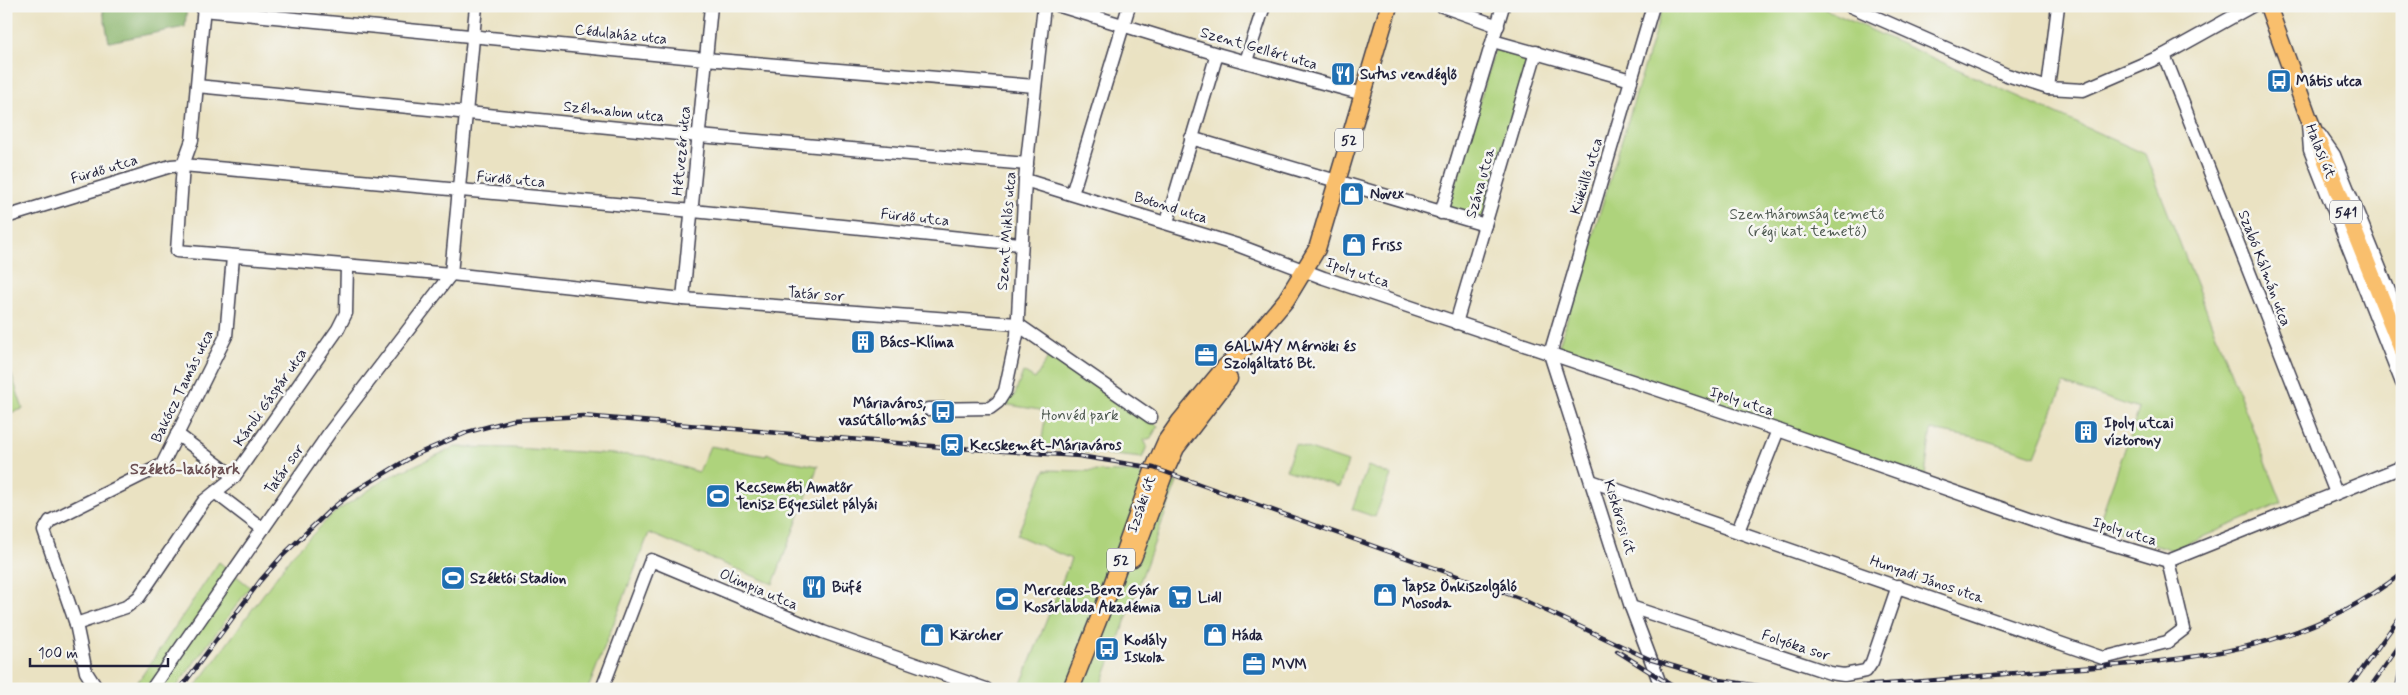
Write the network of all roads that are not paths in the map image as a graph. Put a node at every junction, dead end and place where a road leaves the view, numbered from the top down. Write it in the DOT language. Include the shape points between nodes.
graph roads {
  1 [pos="476,6"];
  2 [pos="711,6"];
  3 [pos="1044,6"];
  4 [pos="1060,6"];
  5 [pos="1129,6"];
  6 [pos="1264,6"];
  7 [pos="1388,6"];
  8 [pos="1442,6"];
  9 [pos="1503,6"];
  10 [pos="1652,6"];
  11 [pos="1850,6"];
  12 [pos="2252,6"];
  13 [pos="2268,6"];
  14 [pos="204,8"];
  15 [pos="2060,9"];
  16 [pos="1124,25"];
  17 [pos="1498,26"];
  18 [pos="473,34"];
  19 [pos="1493,41"];
  20 [pos="1536,52"];
  21 [pos="1217,54"];
  22 [pos="2164,54"];
  23 [pos="705,59"];
  24 [pos="1246,60"];
  25 [pos="1631,80"];
  26 [pos="197,86"];
  27 [pos="1035,86"];
  28 [pos="2048,88"];
  29 [pos="1363,94"];
  30 [pos="466,112"];
  31 [pos="2308,116"];
  32 [pos="699,136"];
  33 [pos="1191,138"];
  34 [pos="1027,164"];
  35 [pos="183,165"];
  36 [pos="1025,180"];
  37 [pos="1338,181"];
  38 [pos="459,191"];
  39 [pos="1072,194"];
  40 [pos="693,211"];
  41 [pos="1441,213"];
  42 [pos="6,217"];
  43 [pos="1167,222"];
  44 [pos="1485,225"];
  45 [pos="1020,244"];
  46 [pos="233,257"];
  47 [pos="348,265"];
  48 [pos="1305,271"];
  49 [pos="451,274"];
  50 [pos="682,299"];
  51 [pos="1456,323"];
  52 [pos="2402,323"];
  53 [pos="1017,324"];
  54 [pos="2402,350"];
  55 [pos="1550,354"];
  56 [pos="2402,384"];
  57 [pos="928,409"];
  58 [pos="1151,416"];
  59 [pos="1778,430"];
  60 [pos="177,434"];
  61 [pos="1176,436"];
  62 [pos="2402,467"];
  63 [pos="234,477"];
  64 [pos="1591,481"];
  65 [pos="216,493"];
  66 [pos="2336,493"];
  67 [pos="263,529"];
  68 [pos="1738,531"];
  69 [pos="2168,561"];
  70 [pos="1898,586"];
  71 [pos="1631,607"];
  72 [pos="76,624"];
  73 [pos="982,688"];
  74 [pos="1660,688"];
  75 [pos="97,689"];
  76 [pos="152,689"];
  77 [pos="602,689"];
  78 [pos="1071,689"];
  79 [pos="1083,689"];
  1 -- 18 [label="street"];
  2 -- 23 [label="street, Hétvezér utca"];
  3 -- 27 [label="street, Szent Miklós utca"];
  4 -- 16 [label="street, Szent Gellért utca"];
  5 -- 16 [label="street"];
  6 -- 24 [label="street"];
  7 -- 29 [label="main road, 52"];
  8 -- 17 [label="street"];
  9 -- 17 [label="street"];
  10 -- 25 [label="street, Küküllő utca"];
  11 -- 28 [label="street" via="2007,75"];
  12 -- 22 [label="street"];
  13 -- 31 [label="main road, Halasi út / 541"];
  14 -- 18 [label="street, Cédulaház utca"];
  14 -- 26 [label="street"];
  15 -- 28 [label="street"];
  16 -- 21 [label="street, Szent Gellért utca"];
  16 -- 39 [label="street"];
  17 -- 19 [label="street"];
  18 -- 23 [label="street, Cédulaház utca"];
  18 -- 30 [label="street"];
  19 -- 20 [label="street"];
  19 -- 41 [label="street"];
  20 -- 25 [label="street"];
  20 -- 44 [label="street, Száva utca"];
  21 -- 24 [label="street, Szent Gellért utca"];
  21 -- 33 [label="street"];
  22 -- 28 [label="street" via="2083,90"];
  22 -- 66 [label="street, Szabó Kálmán utca"];
  23 -- 27 [label="street, Cédulaház utca"];
  23 -- 32 [label="street, Hétvezér utca"];
  24 -- 29 [label="street, Szent Gellért utca"];
  25 -- 55 [label="street, Küküllő utca"];
  26 -- 30 [label="street, Szélmalom utca"];
  26 -- 35 [label="street" via="192,140"];
  27 -- 34 [label="street, Szent Miklós utca"];
  29 -- 37 [label="main road, 52"];
  30 -- 32 [label="street, Szélmalom utca"];
  30 -- 38 [label="street"];
  31 -- 52 [label="street" via="2334,155"];
  31 -- 54 [label="main road, Halasi út / 541"];
  31 -- 56 [label="street" via="2310,150"];
  32 -- 34 [label="street, Szélmalom utca"];
  32 -- 40 [label="street, Hétvezér utca"];
  33 -- 37 [label="street"];
  33 -- 43 [label="street"];
  34 -- 36 [label="street, Szent Miklós utca"];
  35 -- 38 [label="street, Fürdő utca"];
  35 -- 42 [label="street, Fürdő utca"];
  35 -- 46 [label="street, Tatár sor" via="178,251"];
  36 -- 39 [label="street, Botond utca"];
  36 -- 45 [label="street, Szent Miklós utca"];
  37 -- 41 [label="street"];
  37 -- 48 [label="main road, 52" via="1317,249"];
  38 -- 40 [label="street, Fürdő utca"];
  38 -- 49 [label="street"];
  39 -- 43 [label="street, Botond utca"];
  40 -- 45 [label="street, Fürdő utca"];
  40 -- 50 [label="street, Hétvezér utca"];
  41 -- 44 [label="street"];
  43 -- 48 [label="street, Botond utca"];
  44 -- 51 [label="street, Száva utca"];
  45 -- 53 [label="street, Szent Miklós utca"];
  46 -- 47 [label="street, Tatár sor"];
  46 -- 60 [label="street, Bakócz Tamás utca" via="226,336"];
  47 -- 49 [label="street, Tatár sor"];
  47 -- 63 [label="street, Károli Gáspár utca" via="346,313 338,329"];
  48 -- 51 [label="street, Ipoly utca"];
  48 -- 61 [label="main road, 52" via="1286,300 1224,368"];
  49 -- 50 [label="street, Tatár sor"];
  49 -- 67 [label="street, Tatár sor" via="330,432"];
  50 -- 53 [label="street, Tatár sor"];
  51 -- 55 [label="street, Ipoly utca"];
  53 -- 57 [label="street, Szent Miklós utca" via="1007,382 998,402 983,409"];
  53 -- 58 [label="street"];
  55 -- 59 [label="street, Ipoly utca"];
  55 -- 64 [label="street, Kiskőrösi út"];
  59 -- 68 [label="street"];
  59 -- 69 [label="street, Ipoly utca" via="2055,527"];
  60 -- 63 [label="street"];
  60 -- 72 [label="street, Bakócz Tamás utca" via="162,465 50,521 44,531"];
  61 -- 78 [label="main road, Izsáki út / 52" via="1154,468"];
  61 -- 79 [label="main road, Izsáki út / 52" via="1149,519"];
  62 -- 66 [label="street"];
  63 -- 65 [label="street, Károli Gáspár utca"];
  64 -- 68 [label="street, Hunyadi János utca"];
  64 -- 71 [label="street, Kiskőrösi út"];
  65 -- 67 [label="street"];
  65 -- 72 [label="street, Károli Gáspár utca" via="204,501 133,603"];
  66 -- 69 [label="street"];
  67 -- 76 [label="street, Tatár sor"];
  68 -- 70 [label="street, Hunyadi János utca"];
  69 -- 70 [label="street, Hunyadi János utca" via="2184,629 2168,642 2103,658"];
  70 -- 71 [label="street, Folyóka sor" via="1872,662 1866,671 1844,675"];
  71 -- 74 [label="street, Kiskőrösi út"];
  72 -- 75 [label="street, Bakócz Tamás utca" via="86,672"];
  73 -- 77 [label="street, Olimpia utca" via="823,632 651,560"];
}
